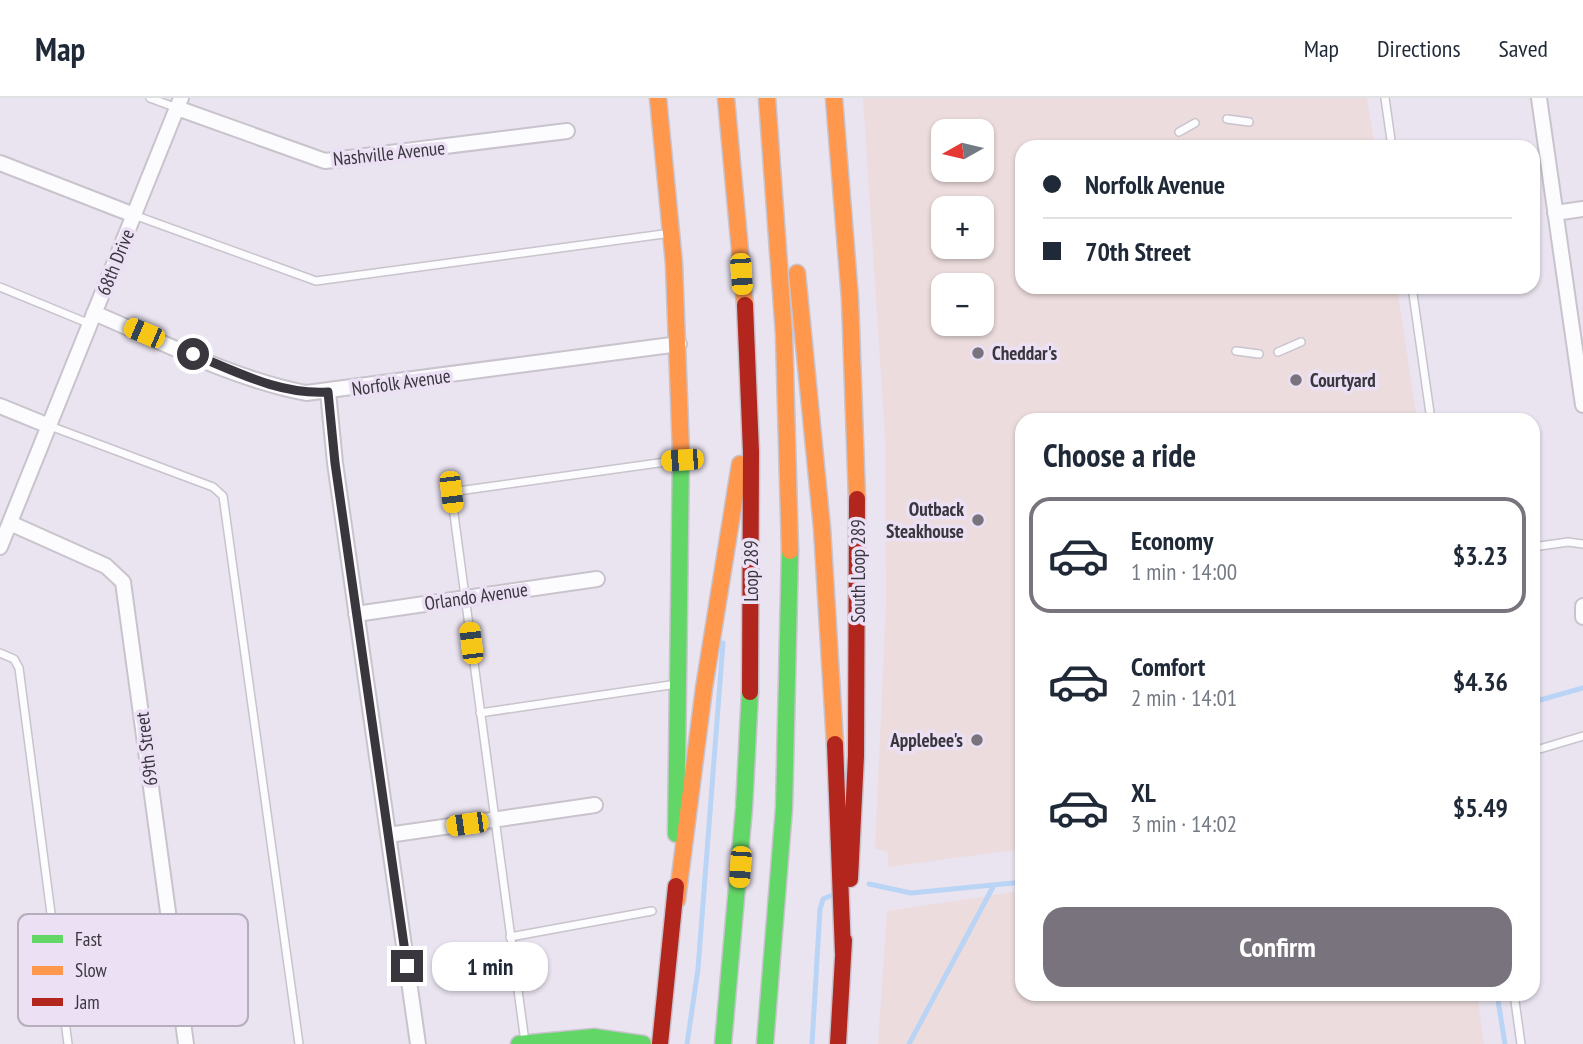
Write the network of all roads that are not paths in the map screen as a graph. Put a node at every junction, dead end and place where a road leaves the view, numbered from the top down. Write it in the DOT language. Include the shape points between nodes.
graph roads {
  1 [pos="150,98"];
  2 [pos="658,98"];
  3 [pos="726,98"];
  4 [pos="767,98"];
  5 [pos="834,98"];
  6 [pos="1385,98"];
  7 [pos="1539,98"];
  8 [pos="179,103"];
  9 [pos="1227,119"];
  10 [pos="1249,122"];
  11 [pos="1195,123"];
  12 [pos="567,131"];
  13 [pos="1179,132"];
  14 [pos="1391,140"];
  15 [pos="0,163"];
  16 [pos="775,187"];
  17 [pos="1583,209"];
  18 [pos="1555,213"];
  19 [pos="134,215"];
  20 [pos="671,233"];
  21 [pos="0,287"];
  22 [pos="1413,294"];
  23 [pos="92,318"];
  24 [pos="1301,342"];
  25 [pos="679,344"];
  26 [pos="1236,351"];
  27 [pos="1278,352"];
  28 [pos="1259,354"];
  29 [pos="328,392"];
  30 [pos="1583,405"];
  31 [pos="0,406"];
  32 [pos="1430,413"];
  33 [pos="749,419"];
  34 [pos="49,426"];
  35 [pos="682,460"];
  36 [pos="5,528"];
  37 [pos="1583,544"];
  38 [pos="1540,546"];
  39 [pos="0,548"];
  40 [pos="597,579"];
  41 [pos="465,597"];
  42 [pos="1583,606"];
  43 [pos="356,614"];
  44 [pos="1583,617"];
  45 [pos="0,653"];
  46 [pos="678,684"];
  47 [pos="480,713"];
  48 [pos="1583,736"];
  49 [pos="1540,749"];
  50 [pos="594,804"];
  51 [pos="494,820"];
  52 [pos="388,835"];
  53 [pos="677,900"];
  54 [pos="652,911"];
  55 [pos="51,914"];
  56 [pos="168,914"];
  57 [pos="510,937"];
  58 [pos="843,953"];
  59 [pos="1515,1001"];
  60 [pos="66,1026"];
  61 [pos="184,1026"];
  62 [pos="525,1043"];
  63 [pos="68,1044"];
  64 [pos="186,1044"];
  65 [pos="299,1044"];
  66 [pos="418,1044"];
  67 [pos="519,1044"];
  68 [pos="643,1044"];
  69 [pos="660,1044"];
  70 [pos="723,1044"];
  71 [pos="765,1044"];
  72 [pos="838,1044"];
  73 [pos="1521,1044"];
  1 -- 8 [label="lane"];
  2 -- 20 [label="main road"];
  3 -- 33 [label="main road, Loop 289"];
  4 -- 16 [label="main road, Loop 289"];
  5 -- 58 [label="main road, South Loop 289" via="847,237 858,471 857,722"];
  6 -- 14 [label="lane"];
  7 -- 18 [label="street"];
  8 -- 12 [label="street, Nashville Avenue" via="325,161"];
  8 -- 19 [label="street, 68th Drive"];
  9 -- 10 [label="lane"];
  11 -- 13 [label="lane"];
  15 -- 19 [label="street"];
  16 -- 58 [label="main road" via="796,267 812,413 835,726"];
  16 -- 71 [label="main road, Loop 289" via="783,270 792,526 791,654 782,859"];
  17 -- 18 [label="street"];
  18 -- 30 [label="street"];
  19 -- 20 [label="lane" via="316,281"];
  19 -- 23 [label="street, 68th Drive"];
  20 -- 25 [label="main road"];
  21 -- 23 [label="lane"];
  22 -- 32 [label="lane"];
  23 -- 29 [label="street, Norfolk Avenue" via="279,388"];
  23 -- 34 [label="street, 68th Drive"];
  24 -- 27 [label="lane"];
  25 -- 29 [label="street, Norfolk Avenue"];
  25 -- 35 [label="main road"];
  26 -- 28 [label="lane"];
  29 -- 43 [label="street"];
  31 -- 34 [label="street"];
  33 -- 53 [label="main road" via="718,594"];
  33 -- 70 [label="main road, Loop 289" via="748,717"];
  34 -- 36 [label="street, 68th Drive"];
  34 -- 65 [label="lane" via="213,487 223,496"];
  35 -- 41 [label="lane" via="451,492"];
  35 -- 46 [label="main road"];
  36 -- 39 [label="street, 68th Drive"];
  36 -- 56 [label="street, 69th Street" via="106,566 123,582"];
  37 -- 38 [label="lane"];
  40 -- 41 [label="street, Orlando Avenue"];
  41 -- 43 [label="street, Orlando Avenue"];
  41 -- 47 [label="lane"];
  42 -- 44 [label="street"];
  43 -- 52 [label="street"];
  45 -- 55 [label="lane" via="14,659 19,668"];
  46 -- 47 [label="lane"];
  46 -- 53 [label="main road"];
  47 -- 51 [label="lane"];
  48 -- 49 [label="lane"];
  50 -- 51 [label="street"];
  51 -- 52 [label="street"];
  51 -- 57 [label="lane"];
  52 -- 66 [label="street"];
  53 -- 69 [label="main road"];
  54 -- 57 [label="lane"];
  57 -- 62 [label="lane"];
  58 -- 72 [label="main road, South Loop 289"];
  59 -- 73 [label="lane"];
  60 -- 63 [label="lane"];
  61 -- 64 [label="street, 69th Street"];
  62 -- 67 [label="main road"];
  62 -- 68 [label="main road" via="594,1037"];
}
